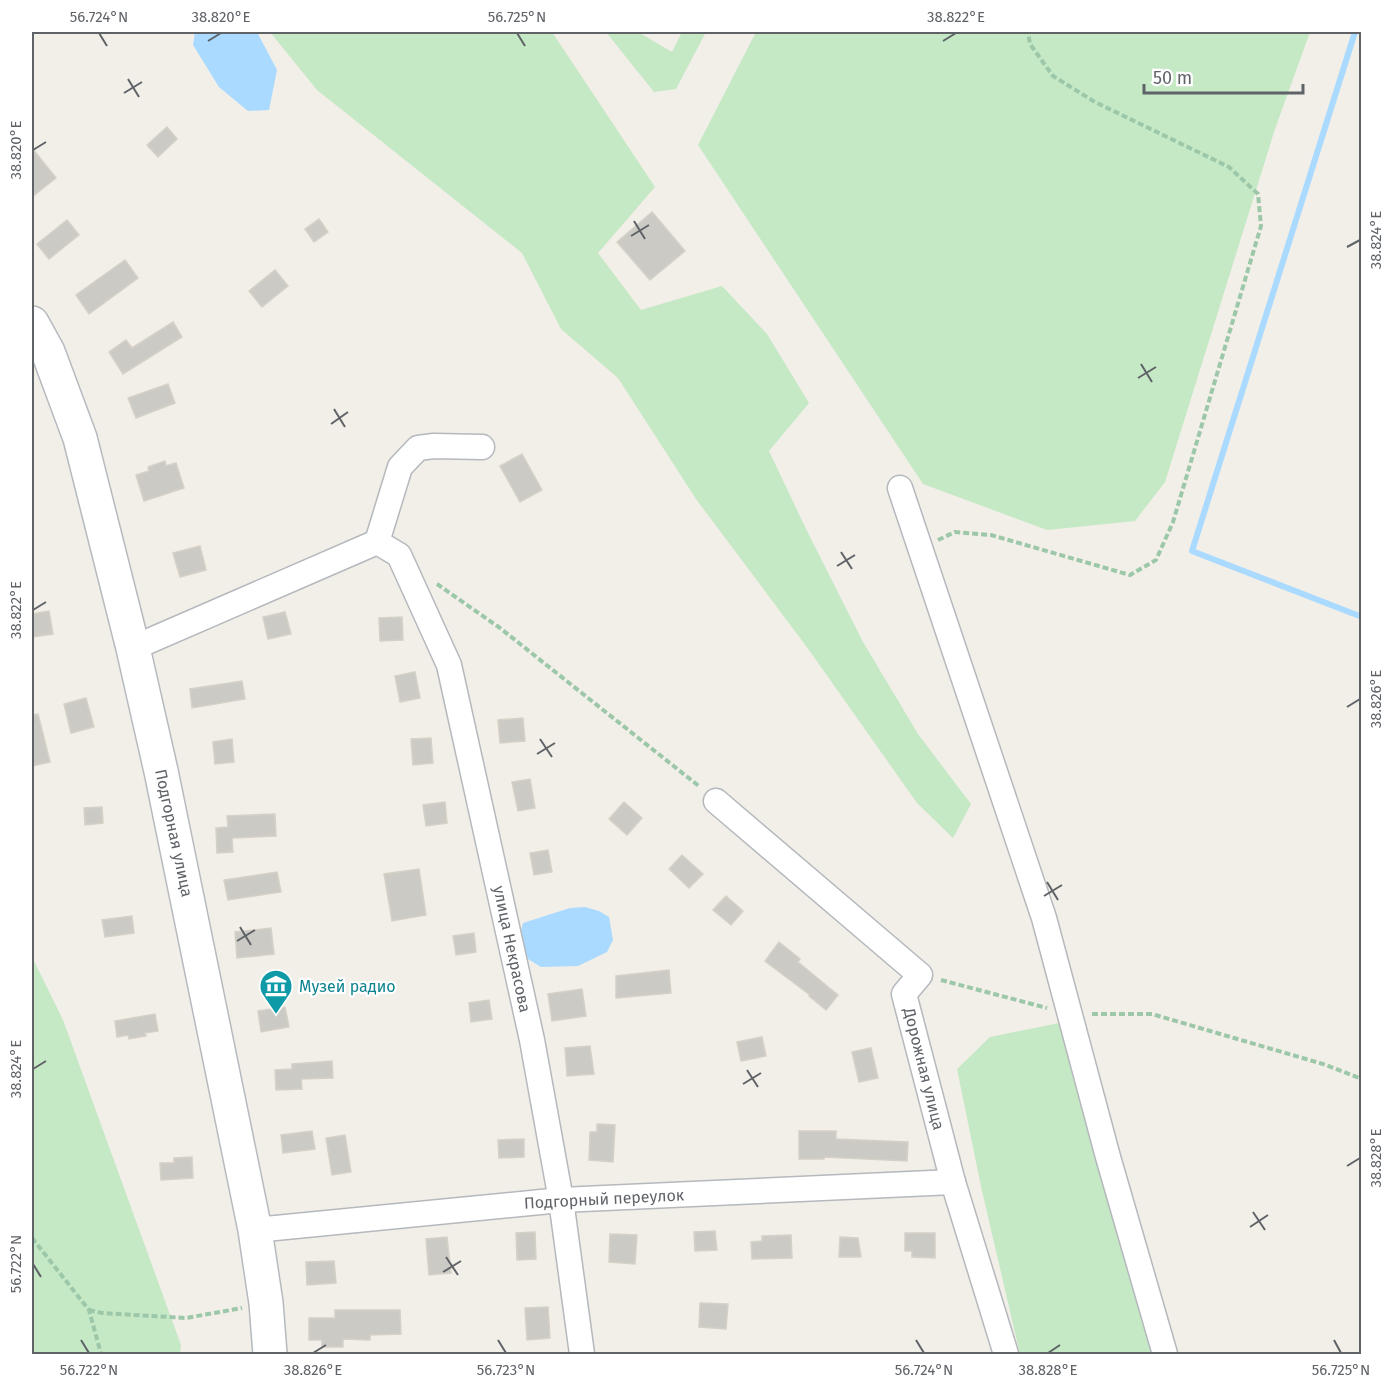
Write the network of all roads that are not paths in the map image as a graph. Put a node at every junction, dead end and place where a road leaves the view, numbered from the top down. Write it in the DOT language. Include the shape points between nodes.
graph roads {
  1 [pos="32,323"];
  2 [pos="482,447"];
  3 [pos="900,488"];
  4 [pos="377,542"];
  5 [pos="133,648"];
  6 [pos="716,801"];
  7 [pos="953,1182"];
  8 [pos="561,1200"];
  9 [pos="255,1230"];
  10 [pos="270,1354"];
  11 [pos="582,1354"];
  12 [pos="1006,1354"];
  13 [pos="1165,1354"];
  1 -- 5 [label="main road, Подгорная улица" via="48,352 80,438"];
  2 -- 4 [label="street" via="418,448 400,467"];
  3 -- 13 [label="street" via="1044,918"];
  4 -- 5 [label="street"];
  4 -- 8 [label="street, улица Некрасова" via="399,555 449,665 532,1040"];
  5 -- 9 [label="main road, Подгорная улица"];
  6 -- 7 [label="street, Дорожная улица" via="920,975 904,994"];
  7 -- 8 [label="street, Подгорный переулок"];
  7 -- 12 [label="street, Дорожная улица"];
  8 -- 9 [label="street, Подгорный переулок"];
  8 -- 11 [label="street, улица Некрасова"];
  9 -- 10 [label="main road, Подгорная улица"];
}
